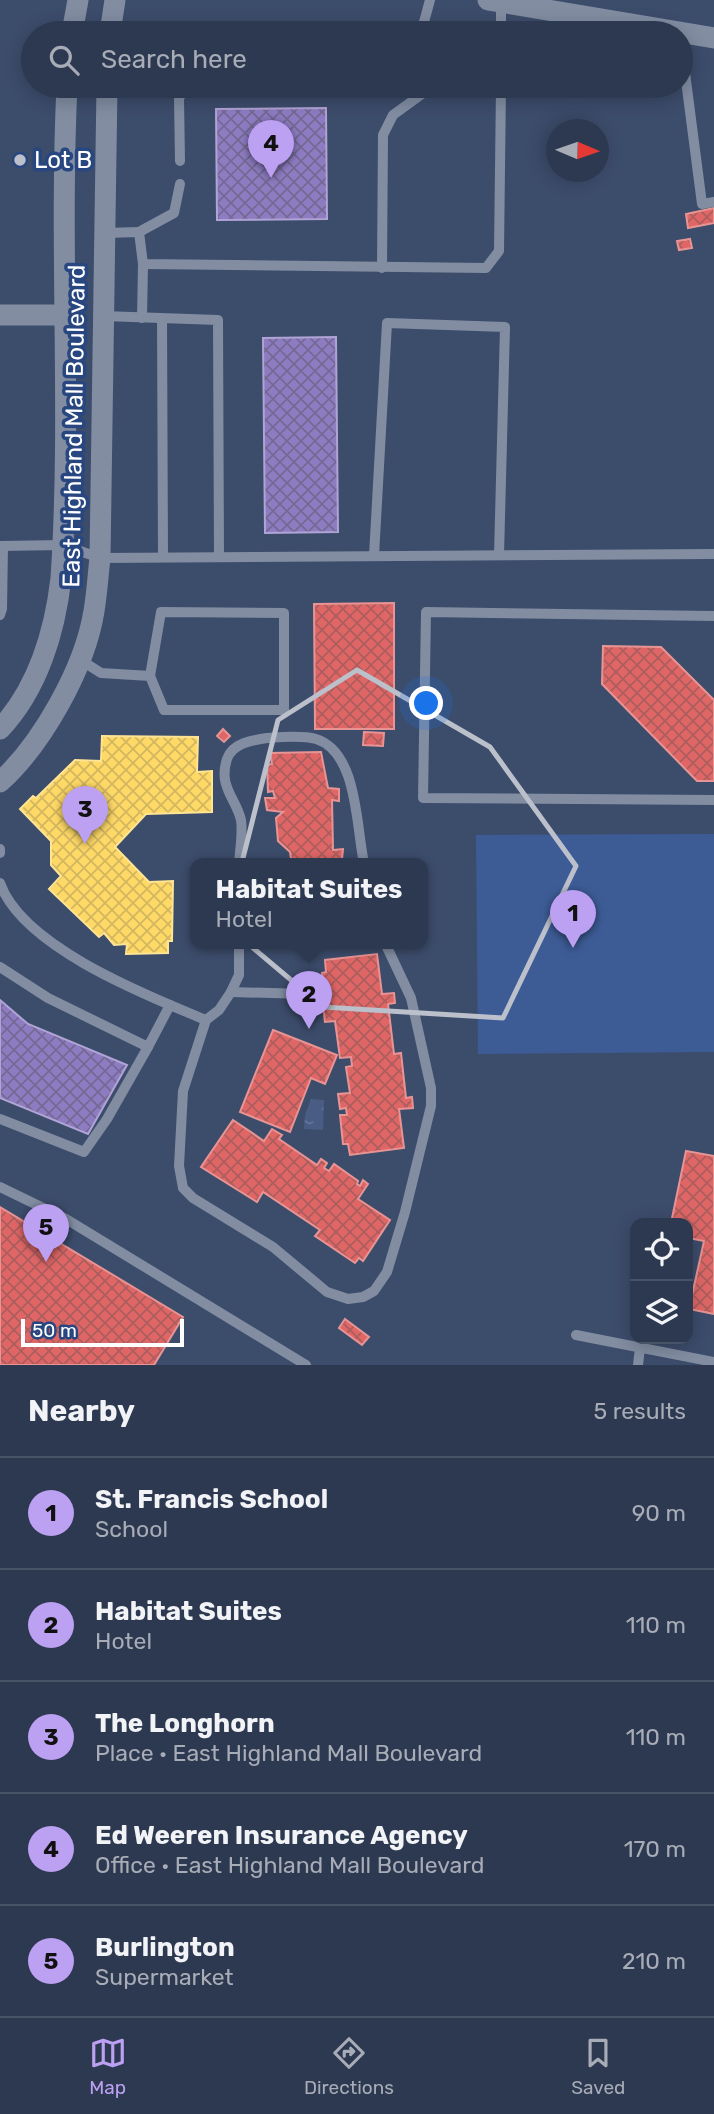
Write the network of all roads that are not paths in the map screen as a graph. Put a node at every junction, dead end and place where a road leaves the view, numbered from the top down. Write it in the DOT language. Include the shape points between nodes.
graph roads {
  1 [pos="78,0"];
  2 [pos="115,0"];
  3 [pos="430,0"];
  4 [pos="495,1"];
  5 [pos="559,6"];
  6 [pos="74,21"];
  7 [pos="112,21"];
  8 [pos="424,21"];
  9 [pos="499,21"];
  10 [pos="620,21"];
  11 [pos="693,37"];
  12 [pos="714,38"];
  13 [pos="67,98"];
  14 [pos="107,98"];
  15 [pos="179,98"];
  16 [pos="416,98"];
  17 [pos="500,98"];
  18 [pos="688,98"];
  19 [pos="180,161"];
  20 [pos="180,184"];
  21 [pos="714,202"];
  22 [pos="139,232"];
  23 [pos="104,233"];
  24 [pos="143,264"];
  25 [pos="382,268"];
  26 [pos="0,315"];
  27 [pos="65,315"];
  28 [pos="103,316"];
  29 [pos="142,318"];
  30 [pos="162,318"];
  31 [pos="63,545"];
  32 [pos="1,546"];
  33 [pos="714,554"];
  34 [pos="499,555"];
  35 [pos="374,556"];
  36 [pos="163,557"];
  37 [pos="219,557"];
  38 [pos="100,558"];
  39 [pos="0,615"];
  40 [pos="714,615"];
  41 [pos="79,659"];
  42 [pos="150,676"];
  43 [pos="0,729"];
  44 [pos="0,782"];
  45 [pos="714,800"];
  46 [pos="239,858"];
  47 [pos="363,858"];
  48 [pos="1,889"];
  49 [pos="239,949"];
  50 [pos="389,949"];
  51 [pos="0,967"];
  52 [pos="231,992"];
  53 [pos="306,994"];
  54 [pos="170,1005"];
  55 [pos="206,1020"];
  56 [pos="148,1047"];
  57 [pos="0,1119"];
  58 [pos="0,1187"];
  59 [pos="576,1335"];
  60 [pos="640,1348"];
  61 [pos="714,1362"];
  62 [pos="306,1365"];
  63 [pos="638,1365"];
  1 -- 6 [label="street"];
  2 -- 7 [label="street"];
  3 -- 8 [label="lane"];
  4 -- 5 [label="street"];
  4 -- 9 [label="lane"];
  5 -- 10 [label="street"];
  11 -- 12 [label="street"];
  13 -- 27 [label="street, East Highland Mall Boulevard"];
  14 -- 23 [label="street, East Highland Mall Boulevard"];
  15 -- 19 [label="lane"];
  16 -- 25 [label="lane" via="393,115 383,135"];
  17 -- 25 [label="lane" via="499,251 486,268"];
  18 -- 21 [label="lane" via="702,204"];
  20 -- 22 [label="lane" via="174,213"];
  22 -- 23 [label="lane"];
  22 -- 24 [label="lane"];
  23 -- 28 [label="street, East Highland Mall Boulevard"];
  24 -- 25 [label="lane"];
  24 -- 29 [label="lane"];
  26 -- 27 [label="street"];
  27 -- 31 [label="street, East Highland Mall Boulevard"];
  28 -- 29 [label="lane"];
  28 -- 38 [label="street, East Highland Mall Boulevard"];
  29 -- 30 [label="lane"];
  30 -- 36 [label="lane"];
  30 -- 37 [label="lane" via="218,320"];
  31 -- 32 [label="lane"];
  31 -- 38 [label="lane"];
  31 -- 43 [label="street, East Highland Mall Boulevard" via="49,642 23,698"];
  32 -- 39 [label="lane"];
  33 -- 34 [label="lane"];
  34 -- 35 [label="lane"];
  34 -- 35 [label="lane" via="505,327 387,323"];
  35 -- 37 [label="lane"];
  36 -- 37 [label="lane"];
  36 -- 38 [label="lane"];
  38 -- 41 [label="street, East Highland Mall Boulevard" via="94,613"];
  40 -- 45 [label="lane" via="426,612 423,798"];
  41 -- 42 [label="lane" via="101,673"];
  41 -- 44 [label="street, East Highland Mall Boulevard" via="35,745"];
  42 -- 42 [label="lane" via="164,710 284,710 284,613 161,612"];
  46 -- 47 [label="lane" via="241,820 227,789 227,755 252,740 280,737 316,739 343,764 352,783"];
  48 -- 54 [label="lane" via="42,937"];
  49 -- 52 [label="lane" via="239,975"];
  50 -- 55 [label="lane" via="411,998 431,1106 387,1272 374,1291 363,1297 348,1299 327,1292 273,1247 183,1188 179,1166 183,1091"];
  51 -- 56 [label="lane" via="48,998"];
  52 -- 53 [label="lane"];
  52 -- 55 [label="lane"];
  54 -- 55 [label="lane"];
  54 -- 56 [label="lane"];
  56 -- 57 [label="lane" via="84,1152"];
  58 -- 62 [label="lane" via="66,1219"];
  59 -- 60 [label="lane"];
  60 -- 61 [label="lane"];
  60 -- 63 [label="lane"];
}
